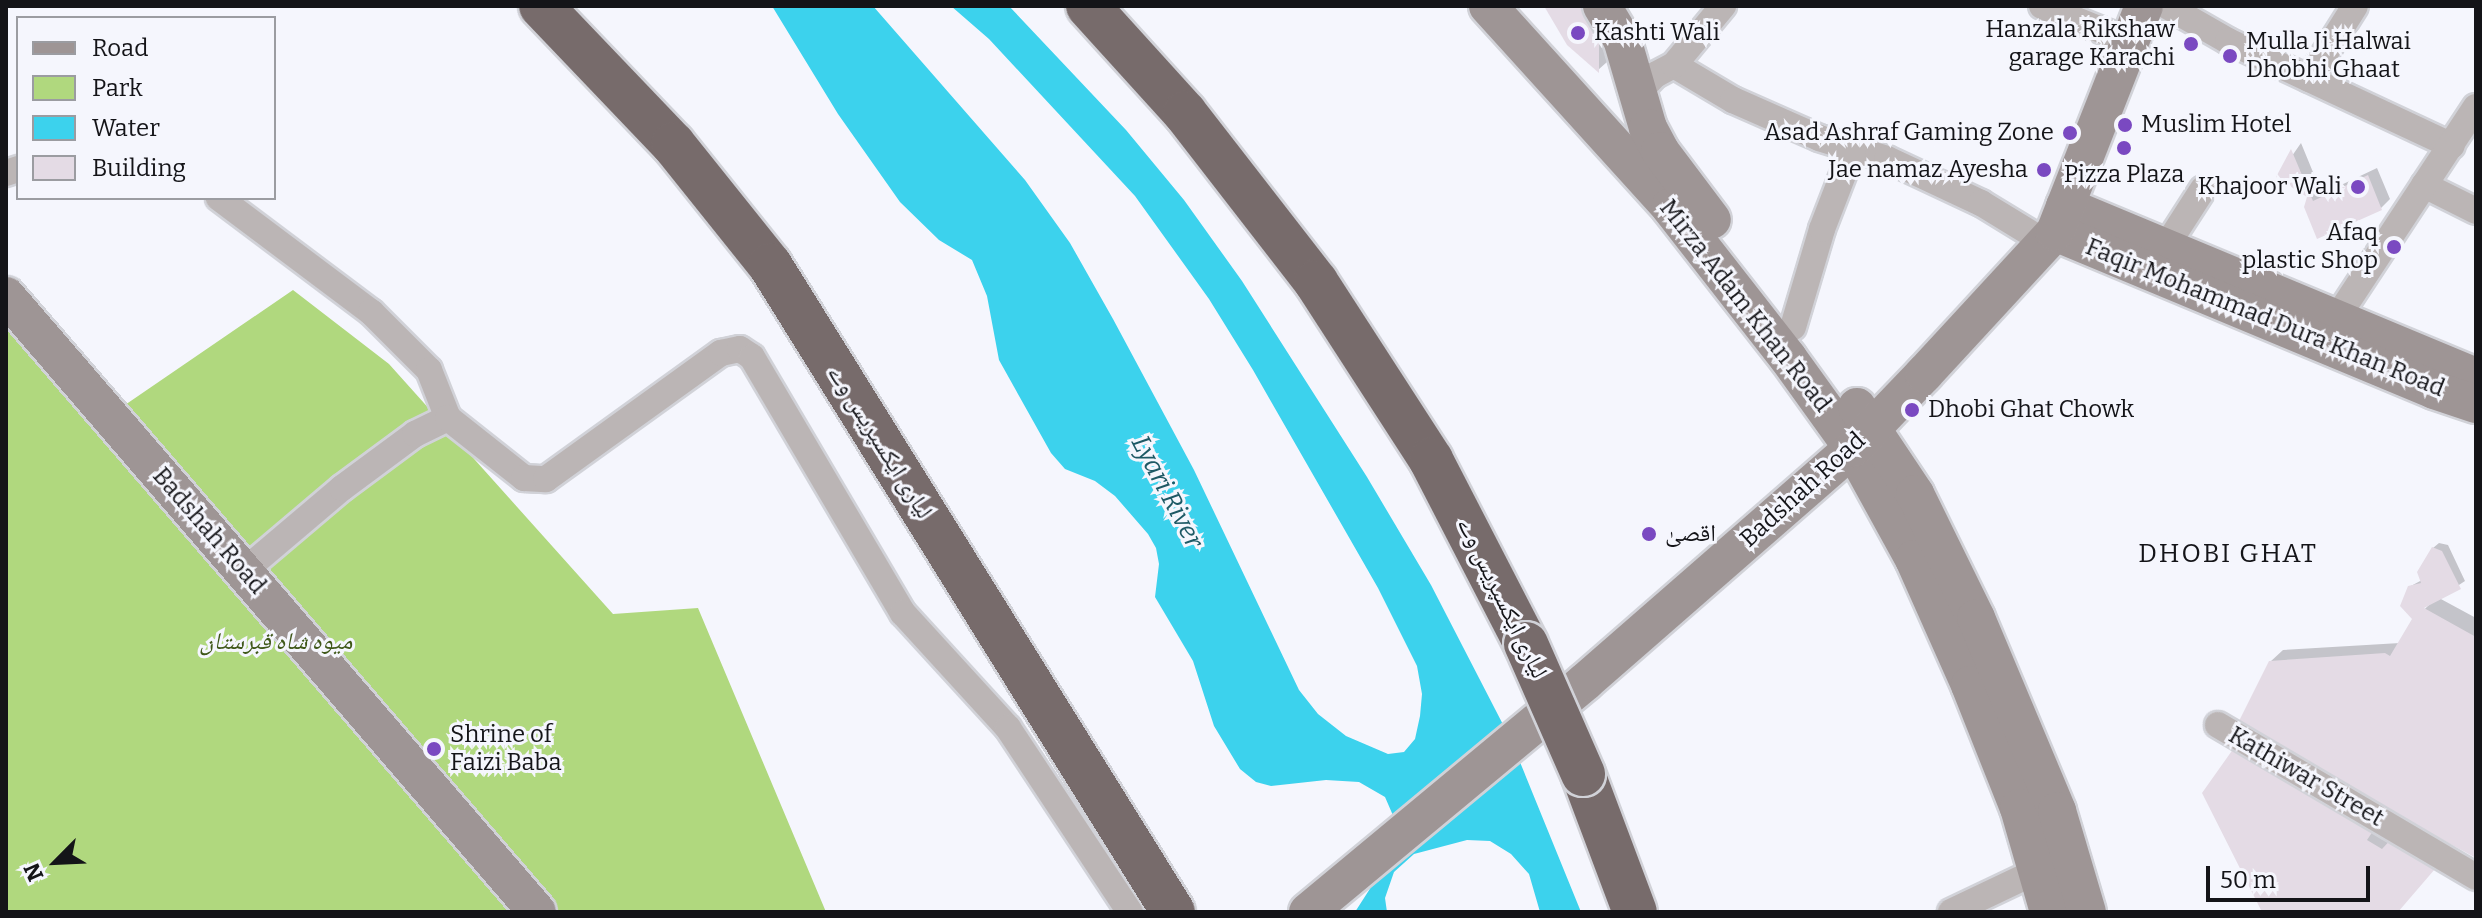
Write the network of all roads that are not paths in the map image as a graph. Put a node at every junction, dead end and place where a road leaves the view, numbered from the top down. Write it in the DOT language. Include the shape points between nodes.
graph roads {
  1 [pos="541,6"];
  2 [pos="1088,6"];
  3 [pos="1488,6"];
  4 [pos="1602,6"];
  5 [pos="1723,6"];
  6 [pos="2042,6"];
  7 [pos="2144,6"];
  8 [pos="2167,6"];
  9 [pos="2355,6"];
  10 [pos="2130,42"];
  11 [pos="1674,65"];
  12 [pos="2309,79"];
  13 [pos="1639,92"];
  14 [pos="2476,107"];
  15 [pos="2462,142"];
  16 [pos="1853,149"];
  17 [pos="2424,185"];
  18 [pos="2203,189"];
  19 [pos="222,200"];
  20 [pos="2476,211"];
  21 [pos="2055,227"];
  22 [pos="2165,248"];
  23 [pos="6,296"];
  24 [pos="2336,319"];
  25 [pos="1793,327"];
  26 [pos="2476,377"];
  27 [pos="2476,404"];
  28 [pos="448,418"];
  29 [pos="1863,438"];
  30 [pos="244,571"];
  31 [pos="2218,725"];
  32 [pos="2039,870"];
  33 [pos="2476,877"];
  34 [pos="537,912"];
  35 [pos="1130,912"];
  36 [pos="1173,912"];
  37 [pos="1308,912"];
  38 [pos="1635,912"];
  39 [pos="1951,912"];
  40 [pos="2049,912"];
  41 [pos="2087,912"];
  1 -- 36 [label="highway, لیاری ایکسپریس وے" via="673,144 770,265"];
  2 -- 38 [label="highway, لیاری ایکسپریس وے, bridge" via="1185,113 1316,282 1431,460 1526,644"];
  3 -- 29 [label="main road, Mirza Adam Khan Road" via="1670,207 1788,358"];
  4 -- 13 [label="main road, Mirza Adam Khan Road" via="1622,39"];
  5 -- 11 [label="street"];
  6 -- 10 [label="street"];
  7 -- 10 [label="main road, Badshah Road"];
  8 -- 12 [label="street"];
  9 -- 12 [label="street"];
  10 -- 21 [label="main road, Badshah Road"];
  11 -- 13 [label="street"];
  11 -- 16 [label="street" via="1727,97"];
  12 -- 15 [label="street"];
  13 -- 25 [label="main road, Mirza Adam Khan Road" via="1660,151"];
  14 -- 15 [label="street"];
  15 -- 17 [label="street"];
  16 -- 21 [label="street" via="1887,159 1981,203"];
  16 -- 25 [label="street"];
  17 -- 20 [label="street"];
  17 -- 24 [label="street"];
  18 -- 22 [label="street"];
  19 -- 28 [label="street" via="371,312 429,370"];
  21 -- 22 [label="main road, Faqir Mohammad Dura Khan Road"];
  21 -- 27 [label="main road, Faqir Mohammad Dura Khan Road"];
  21 -- 29 [label="main road, Badshah Road"];
  22 -- 24 [label="main road, Faqir Mohammad Dura Khan Road"];
  23 -- 30 [label="main road, Badshah Road"];
  24 -- 26 [label="main road, Faqir Mohammad Dura Khan Road"];
  25 -- 29 [label="main road, Mirza Adam Khan Road"];
  28 -- 30 [label="street" via="415,434 342,488"];
  28 -- 35 [label="street" via="524,478 546,479 721,353 740,349 752,357 903,613 1008,728"];
  29 -- 32 [label="main road, Mirza Adam Khan Road" via="1970,685"];
  29 -- 37 [label="main road, Badshah Road" via="1586,681"];
  29 -- 41 [label="main road, Mirza Adam Khan Road" via="1915,494 1984,636 2057,811"];
  30 -- 34 [label="main road, Badshah Road"];
  31 -- 33 [label="street, Kathiwar Street"];
  32 -- 39 [label="street"];
  32 -- 40 [label="main road, Mirza Adam Khan Road"];
}
